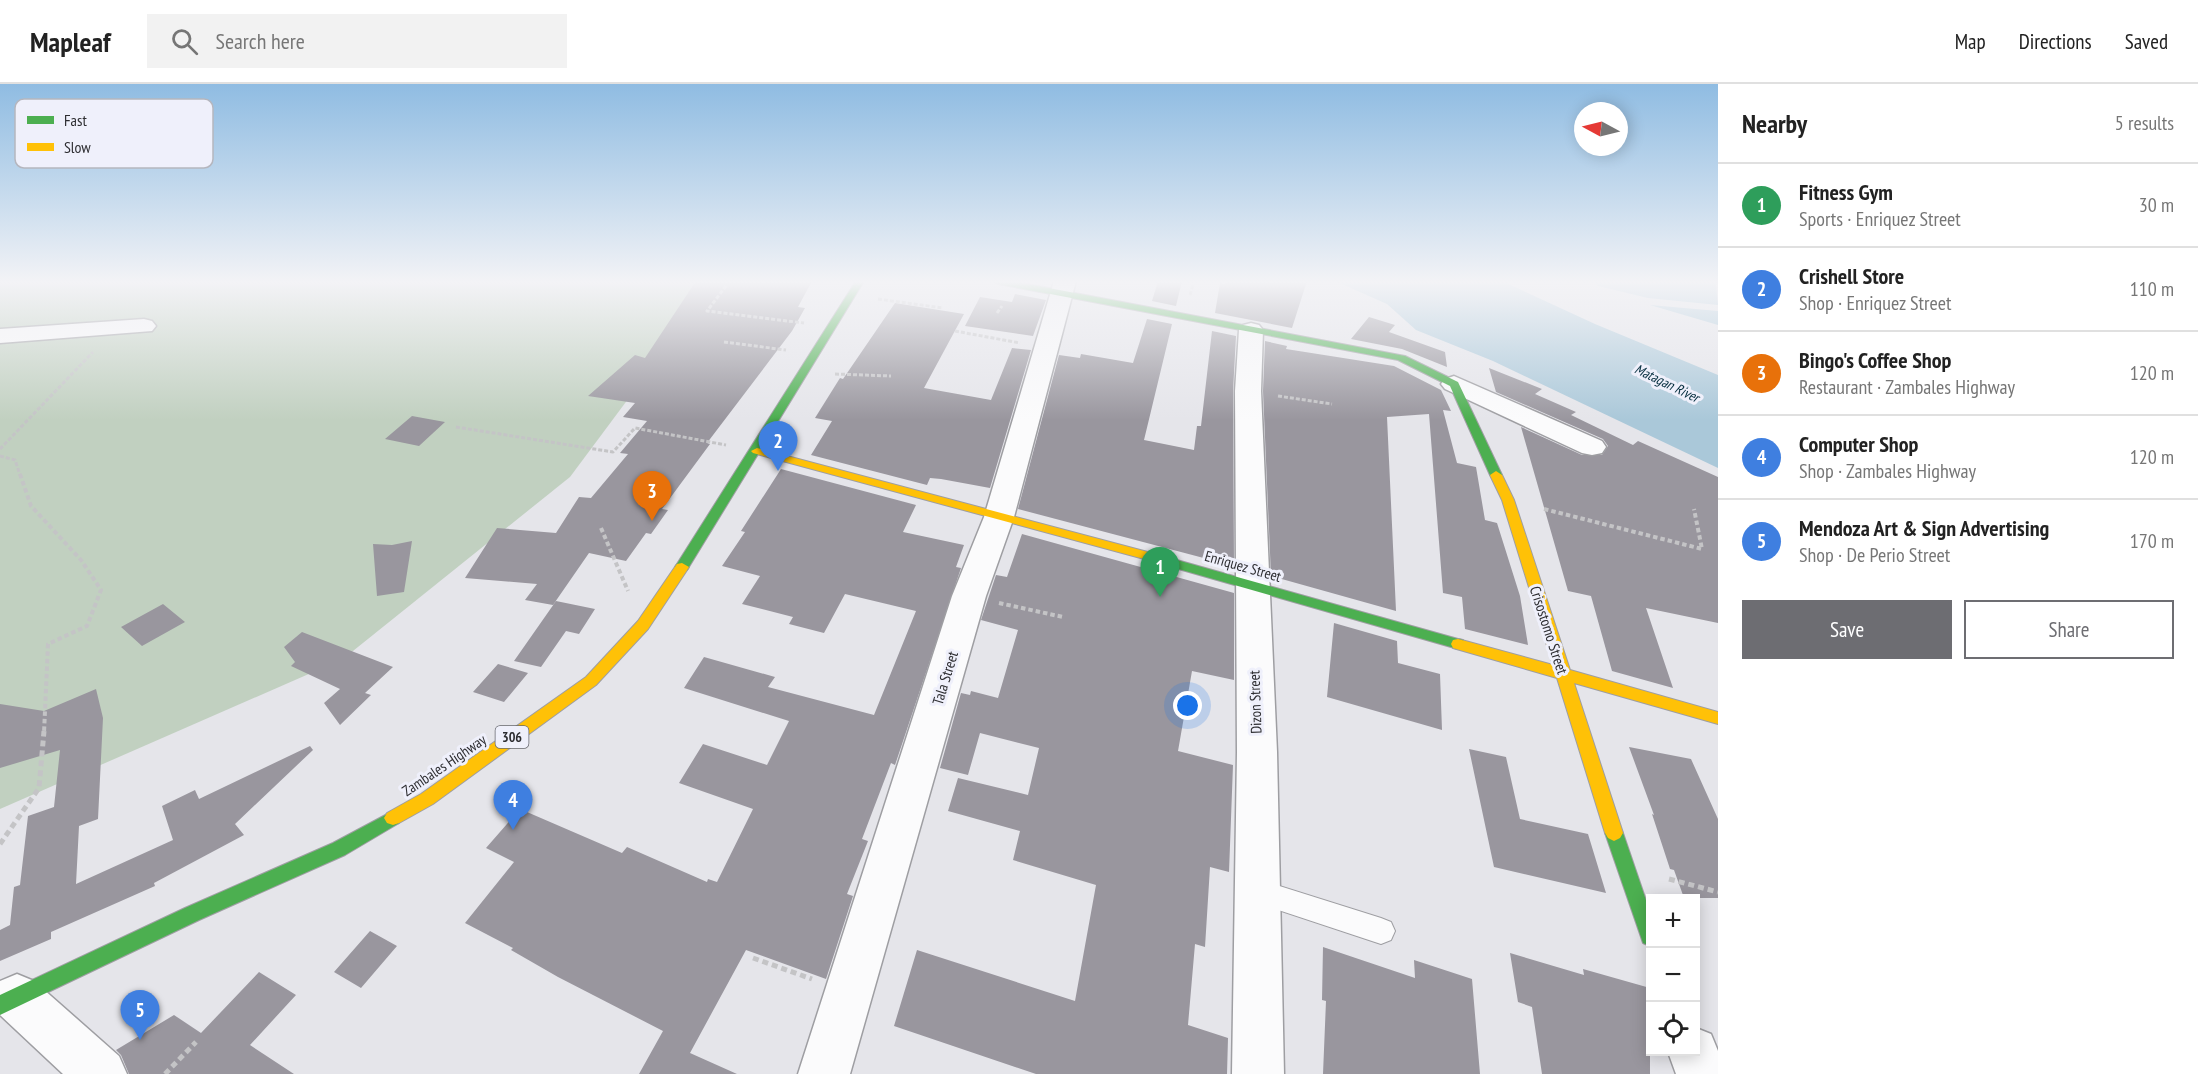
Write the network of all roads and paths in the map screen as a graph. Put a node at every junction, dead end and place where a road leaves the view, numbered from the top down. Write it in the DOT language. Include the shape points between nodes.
graph roads {
  1 [pos="133,327"];
  2 [pos="830,327"];
  3 [pos="1052,327"];
  4 [pos="1258,327"];
  5 [pos="1262,328"];
  6 [pos="116,329"];
  7 [pos="955,331"];
  8 [pos="0,336"];
  9 [pos="724,342"];
  10 [pos="1046,351"];
  11 [pos="816,353"];
  12 [pos="804,373"];
  13 [pos="891,376"];
  14 [pos="1454,384"];
  15 [pos="1248,391"];
  16 [pos="1332,404"];
  17 [pos="456,427"];
  18 [pos="1592,447"];
  19 [pos="0,449"];
  20 [pos="757,451"];
  21 [pos="0,456"];
  22 [pos="1508,501"];
  23 [pos="1694,508"];
  24 [pos="999,517"];
  25 [pos="601,528"];
  26 [pos="1251,586"];
  27 [pos="969,596"];
  28 [pos="1063,616"];
  29 [pos="643,625"];
  30 [pos="1563,671"];
  31 [pos="1718,718"];
  32 [pos="0,844"];
  33 [pos="1257,891"];
  34 [pos="1646,926"];
  35 [pos="1381,931"];
  36 [pos="753,958"];
  37 [pos="850,993"];
  38 [pos="8,1002"];
  39 [pos="196,1042"];
  40 [pos="1695,1056"];
  41 [pos="101,1074"];
  42 [pos="165,1074"];
  43 [pos="824,1074"];
  44 [pos="1258,1074"];
  45 [pos="1702,1074"];
  1 -- 6 [label="street"];
  2 -- 11 [label="street, Zambales Highway / 306"];
  3 -- 10 [label="street, Tala Street"];
  4 -- 5 [label="street"];
  5 -- 14 [label="street" via="1401,358"];
  5 -- 15 [label="street, Dizon Street"];
  6 -- 8 [label="street"];
  6 -- 19 [label="path"];
  7 -- 10 [label="path"];
  9 -- 11 [label="path"];
  10 -- 24 [label="street, Tala Street"];
  11 -- 12 [label="street, Zambales Highway / 306"];
  12 -- 13 [label="path"];
  12 -- 20 [label="street, Zambales Highway / 306"];
  14 -- 18 [label="street"];
  14 -- 22 [label="street, Crisostomo Street"];
  15 -- 16 [label="path"];
  15 -- 26 [label="street, Dizon Street"];
  17 -- 20 [label="path" via="612,452 635,428"];
  20 -- 24 [label="street, Enriquez Street"];
  20 -- 29 [label="street, Zambales Highway / 306"];
  21 -- 32 [label="path" via="15,460 32,506 81,560 101,590 87,626 48,644 39,788"];
  22 -- 23 [label="path" via="1702,549"];
  22 -- 30 [label="street, Crisostomo Street"];
  24 -- 26 [label="street, Enriquez Street"];
  24 -- 27 [label="street, Tala Street"];
  25 -- 29 [label="path"];
  26 -- 30 [label="street, Enriquez Street"];
  26 -- 33 [label="street, Dizon Street"];
  27 -- 28 [label="path"];
  27 -- 37 [label="street, Tala Street"];
  29 -- 38 [label="street, Zambales Highway / 306" via="591,681 427,799 339,849"];
  30 -- 31 [label="street, Enriquez Street"];
  30 -- 34 [label="street, Crisostomo Street"];
  33 -- 35 [label="lane"];
  33 -- 44 [label="street, Dizon Street"];
  36 -- 37 [label="path"];
  37 -- 43 [label="street, Tala Street"];
  38 -- 41 [label="street"];
  39 -- 42 [label="path"];
  40 -- 45 [label="street"];
}
